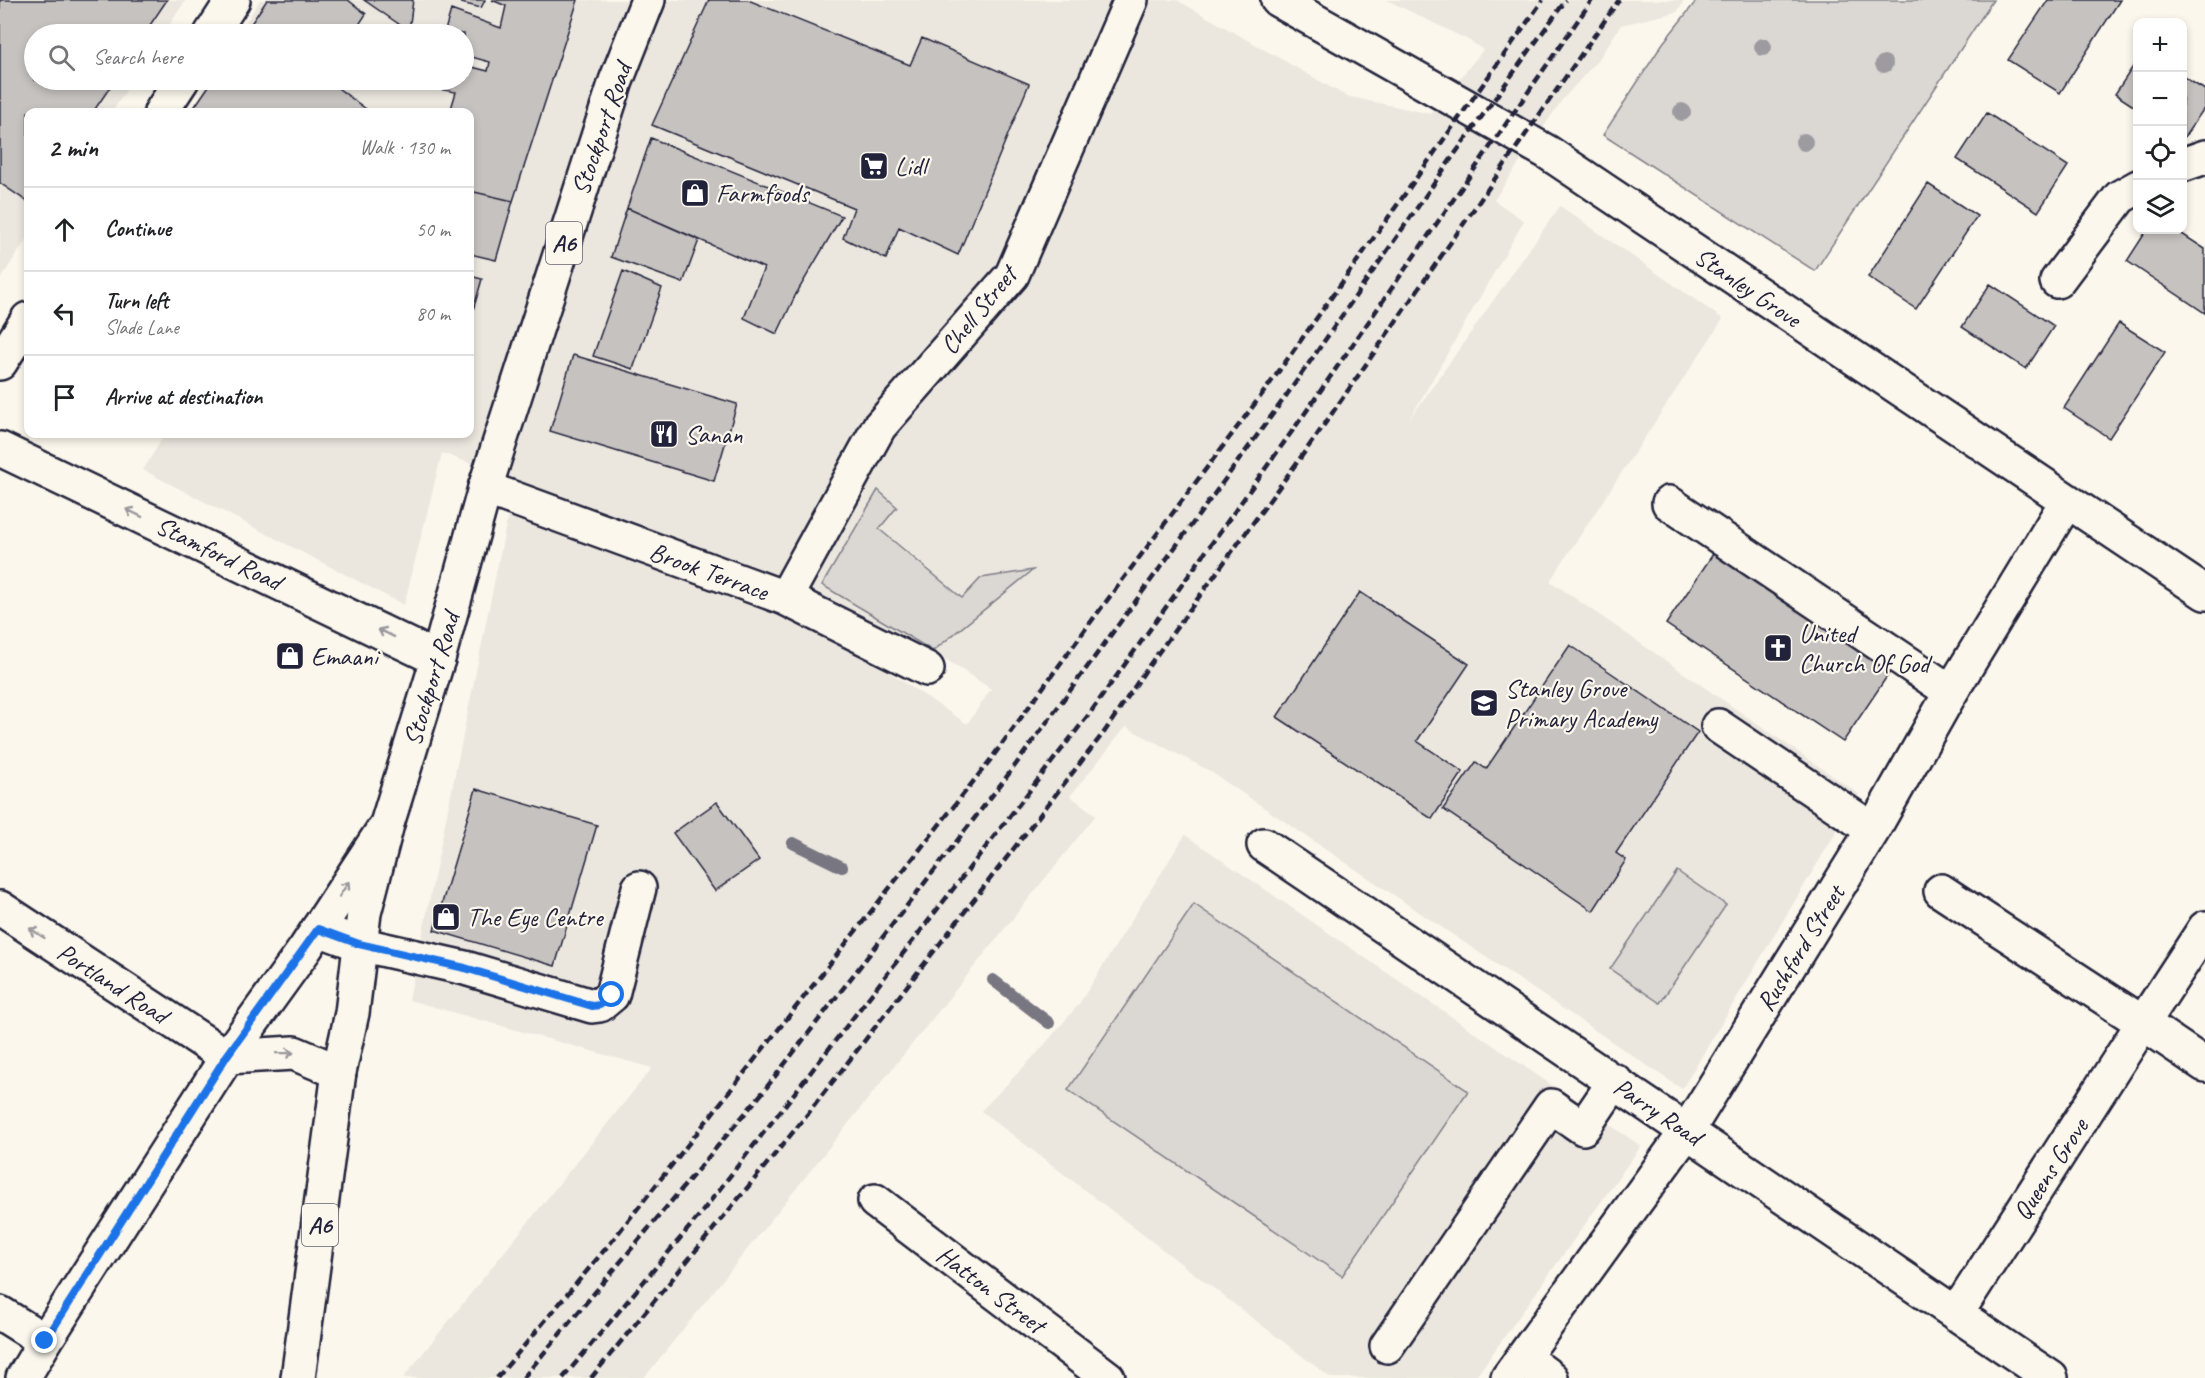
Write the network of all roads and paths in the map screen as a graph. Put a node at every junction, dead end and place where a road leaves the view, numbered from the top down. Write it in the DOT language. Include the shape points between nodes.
graph roads {
  1 [pos="233,0"];
  2 [pos="648,0"];
  3 [pos="1131,0"];
  4 [pos="1278,0"];
  5 [pos="217,24"];
  6 [pos="175,90"];
  7 [pos="164,108"];
  8 [pos="2205,157"];
  9 [pos="2187,163"];
  10 [pos="2133,190"];
  11 [pos="2057,281"];
  12 [pos="24,325"];
  13 [pos="0,363"];
  14 [pos="0,448"];
  15 [pos="485,488"];
  16 [pos="2067,501"];
  17 [pos="1669,503"];
  18 [pos="2205,593"];
  19 [pos="785,598"];
  20 [pos="438,659"];
  21 [pos="927,669"];
  22 [pos="1951,692"];
  23 [pos="1718,726"];
  24 [pos="387,824"];
  25 [pos="1873,830"];
  26 [pos="1264,845"];
  27 [pos="639,888"];
  28 [pos="1941,891"];
  29 [pos="0,908"];
  30 [pos="2205,928"];
  31 [pos="318,929"];
  32 [pos="359,944"];
  33 [pos="2143,1023"];
  34 [pos="226,1057"];
  35 [pos="2205,1065"];
  36 [pos="339,1072"];
  37 [pos="1615,1082"];
  38 [pos="1687,1131"];
  39 [pos="875,1201"];
  40 [pos="0,1313"];
  41 [pos="1956,1314"];
  42 [pos="45,1341"];
  43 [pos="1387,1346"];
  44 [pos="1516,1367"];
  45 [pos="23,1378"];
  46 [pos="298,1378"];
  47 [pos="1108,1378"];
  48 [pos="1551,1378"];
  49 [pos="2051,1378"];
  1 -- 5 [label="main road"];
  2 -- 15 [label="main road, Stockport Road / A6" via="616,81"];
  3 -- 19 [label="main road, Chell Street" via="1012,275 879,427"];
  4 -- 16 [label="main road, Stanley Grove" via="1547,153"];
  6 -- 7 [label="main road"];
  8 -- 9 [label="main road"];
  10 -- 11 [label="main road" via="2120,197"];
  12 -- 13 [label="main road"];
  20 -- 14 [label="main road, Stamford Road, one-way"];
  15 -- 19 [label="main road, Brook Terrace"];
  15 -- 20 [label="main road, Stockport Road / A6"];
  16 -- 18 [label="main road, Stanley Grove"];
  16 -- 22 [label="main road, Rushford Street"];
  17 -- 22 [label="main road"];
  19 -- 21 [label="main road, Brook Terrace"];
  20 -- 24 [label="main road, Stockport Road / A6"];
  22 -- 25 [label="main road, Rushford Street"];
  23 -- 25 [label="main road"];
  31 -- 24 [label="main road, one-way"];
  24 -- 32 [label="main road, Stockport Road / A6"];
  25 -- 38 [label="main road, Rushford Street"];
  26 -- 37 [label="main road, Parry Road"];
  27 -- 32 [label="main road" via="612,995 600,1005"];
  28 -- 33 [label="main road"];
  34 -- 29 [label="main road, Portland Road, one-way"];
  30 -- 33 [label="main road, Queens Grove"];
  31 -- 32 [label="main road"];
  31 -- 34 [label="main road"];
  32 -- 36 [label="main road, Stockport Road / A6" via="352,1013"];
  33 -- 35 [label="main road"];
  33 -- 41 [label="main road, Queens Grove"];
  34 -- 36 [label="main road, one-way" via="294,1053"];
  34 -- 42 [label="main road"];
  36 -- 46 [label="main road, Stockport Road / A6"];
  37 -- 38 [label="main road, Parry Road"];
  37 -- 43 [label="main road" via="1583,1128 1551,1106"];
  38 -- 41 [label="main road, Parry Road"];
  38 -- 44 [label="main road, Rushford Street"];
  39 -- 47 [label="main road, Hatton Street"];
  40 -- 42 [label="main road"];
  41 -- 49 [label="main road, Parry Road"];
  42 -- 45 [label="main road"];
  44 -- 48 [label="main road"];
}
